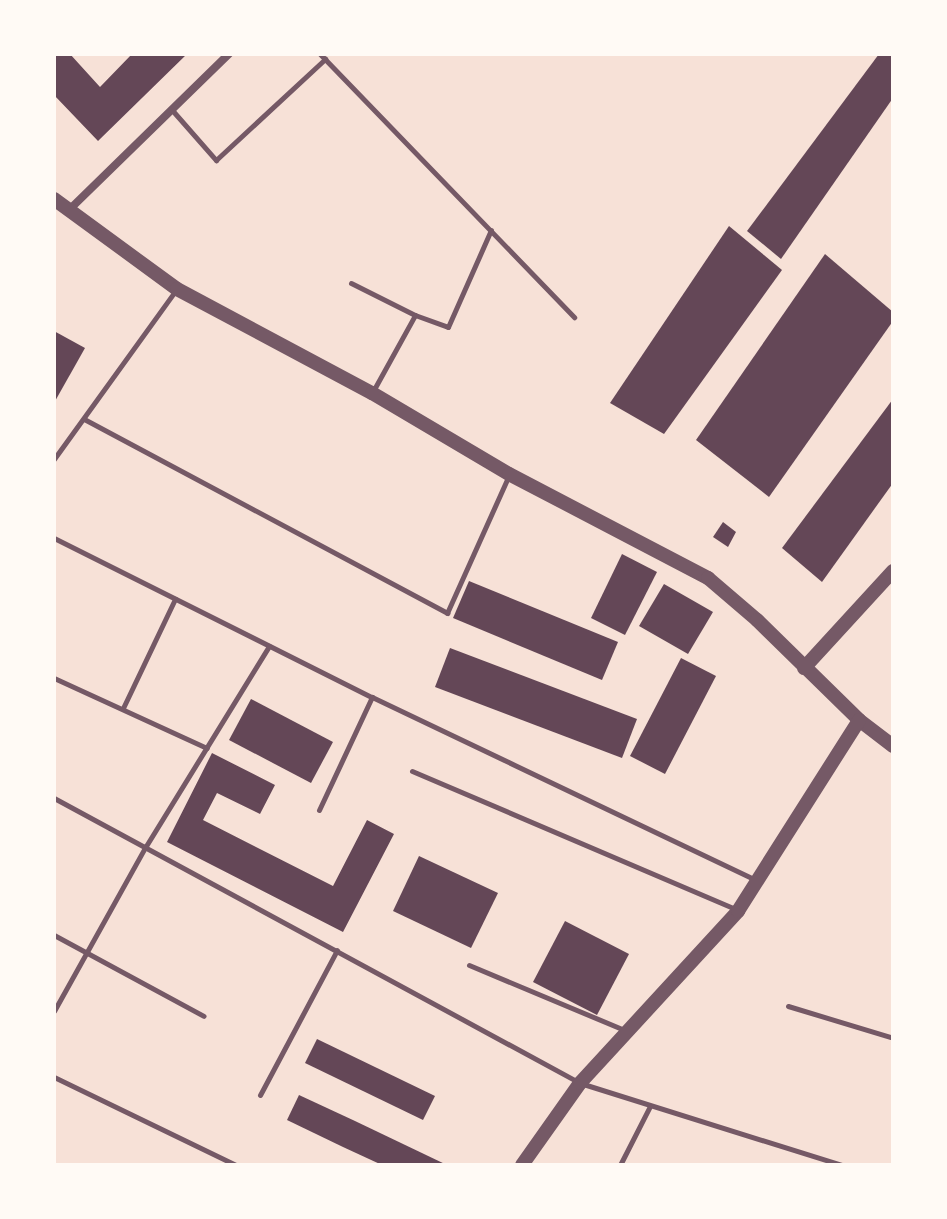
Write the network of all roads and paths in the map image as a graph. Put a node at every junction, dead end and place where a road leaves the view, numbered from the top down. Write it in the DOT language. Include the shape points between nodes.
graph roads {
  1 [pos="229,54"];
  2 [pos="322,56"];
  3 [pos="172,110"];
  4 [pos="54,199"];
  5 [pos="70,209"];
  6 [pos="491,230"];
  7 [pos="351,283"];
  8 [pos="177,289"];
  9 [pos="415,315"];
  10 [pos="574,317"];
  11 [pos="372,393"];
  12 [pos="84,419"];
  13 [pos="54,459"];
  14 [pos="509,474"];
  15 [pos="54,538"];
  16 [pos="893,571"];
  17 [pos="175,599"];
  18 [pos="269,646"];
  19 [pos="804,668"];
  20 [pos="54,678"];
  21 [pos="372,697"];
  22 [pos="123,708"];
  23 [pos="859,720"];
  24 [pos="893,746"];
  25 [pos="207,748"];
  26 [pos="412,771"];
  27 [pos="54,798"];
  28 [pos="319,810"];
  29 [pos="146,846"];
  30 [pos="760,881"];
  31 [pos="738,911"];
  32 [pos="54,935"];
  33 [pos="337,950"];
  34 [pos="87,951"];
  35 [pos="469,965"];
  36 [pos="788,1006"];
  37 [pos="54,1011"];
  38 [pos="204,1016"];
  39 [pos="628,1031"];
  40 [pos="893,1038"];
  41 [pos="54,1077"];
  42 [pos="580,1083"];
  43 [pos="260,1095"];
  44 [pos="650,1106"];
  45 [pos="236,1165"];
  46 [pos="522,1165"];
  47 [pos="620,1165"];
  48 [pos="841,1165"];
  1 -- 3 [label="street"];
  2 -- 3 [label="lane" via="216,160"];
  2 -- 6 [label="lane"];
  3 -- 5 [label="street"];
  4 -- 5 [label="street"];
  5 -- 8 [label="street"];
  6 -- 9 [label="lane" via="448,327"];
  6 -- 10 [label="lane"];
  7 -- 9 [label="lane"];
  8 -- 11 [label="street"];
  8 -- 12 [label="lane"];
  9 -- 11 [label="lane"];
  11 -- 14 [label="street"];
  12 -- 13 [label="lane"];
  12 -- 14 [label="lane" via="447,613"];
  14 -- 19 [label="street" via="708,578"];
  15 -- 17 [label="lane"];
  16 -- 19 [label="street"];
  17 -- 18 [label="lane"];
  17 -- 22 [label="lane"];
  18 -- 21 [label="lane"];
  18 -- 25 [label="lane"];
  19 -- 23 [label="street"];
  20 -- 22 [label="lane"];
  21 -- 28 [label="lane"];
  21 -- 30 [label="lane"];
  22 -- 25 [label="lane"];
  23 -- 24 [label="street"];
  23 -- 30 [label="street"];
  25 -- 29 [label="lane"];
  26 -- 31 [label="lane"];
  27 -- 29 [label="lane"];
  29 -- 33 [label="lane"];
  29 -- 34 [label="lane"];
  30 -- 31 [label="street"];
  31 -- 39 [label="street"];
  32 -- 34 [label="lane"];
  33 -- 42 [label="lane"];
  33 -- 43 [label="lane"];
  34 -- 37 [label="lane"];
  34 -- 38 [label="lane"];
  35 -- 39 [label="lane"];
  36 -- 40 [label="lane"];
  39 -- 42 [label="street"];
  41 -- 45 [label="lane"];
  42 -- 44 [label="lane"];
  42 -- 46 [label="street"];
  44 -- 47 [label="lane"];
  44 -- 48 [label="lane"];
}
